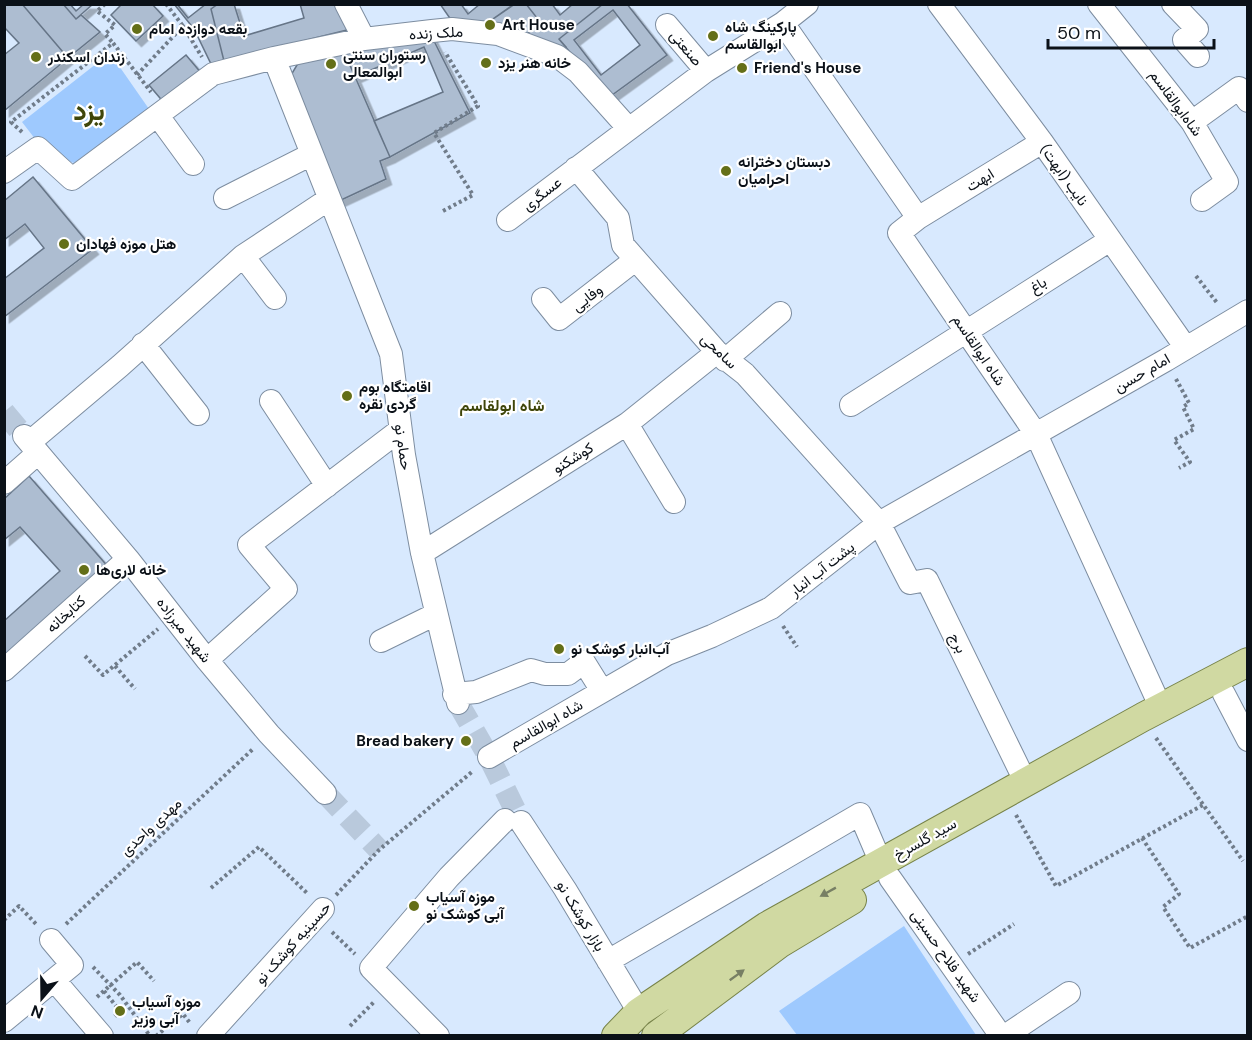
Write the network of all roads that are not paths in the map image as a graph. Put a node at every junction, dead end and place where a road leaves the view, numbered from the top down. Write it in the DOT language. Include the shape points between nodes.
graph roads {
  1 [pos="346,4"];
  2 [pos="807,4"];
  3 [pos="939,4"];
  4 [pos="1099,4"];
  5 [pos="1173,4"];
  6 [pos="783,22"];
  7 [pos="667,25"];
  8 [pos="364,39"];
  9 [pos="1198,56"];
  10 [pos="274,58"];
  11 [pos="706,71"];
  12 [pos="1248,101"];
  13 [pos="158,116"];
  14 [pos="1192,122"];
  15 [pos="629,129"];
  16 [pos="1042,142"];
  17 [pos="312,154"];
  18 [pos="193,164"];
  19 [pos="576,168"];
  20 [pos="4,172"];
  21 [pos="225,198"];
  22 [pos="329,199"];
  23 [pos="1202,200"];
  24 [pos="918,218"];
  25 [pos="508,220"];
  26 [pos="1110,240"];
  27 [pos="243,256"];
  28 [pos="635,260"];
  29 [pos="274,298"];
  30 [pos="543,299"];
  31 [pos="1248,310"];
  32 [pos="780,313"];
  33 [pos="966,331"];
  34 [pos="143,344"];
  35 [pos="1176,354"];
  36 [pos="721,356"];
  37 [pos="271,401"];
  38 [pos="851,405"];
  39 [pos="198,414"];
  40 [pos="627,424"];
  41 [pos="400,430"];
  42 [pos="1036,434"];
  43 [pos="31,444"];
  44 [pos="4,483"];
  45 [pos="327,486"];
  46 [pos="674,502"];
  47 [pos="879,524"];
  48 [pos="422,553"];
  49 [pos="128,559"];
  50 [pos="436,614"];
  51 [pos="381,641"];
  52 [pos="207,660"];
  53 [pos="1248,662"];
  54 [pos="4,670"];
  55 [pos="1236,688"];
  56 [pos="602,692"];
  57 [pos="1156,720"];
  58 [pos="1248,740"];
  59 [pos="489,757"];
  60 [pos="1026,783"];
  61 [pos="326,793"];
  62 [pos="886,870"];
  63 [pos="320,913"];
  64 [pos="51,940"];
  65 [pos="609,961"];
  66 [pos="55,981"];
  67 [pos="1069,993"];
  68 [pos="4,1021"];
  69 [pos="659,1031"];
  70 [pos="214,1033"];
  71 [pos="102,1035"];
  72 [pos="438,1035"];
  73 [pos="616,1035"];
  74 [pos="1003,1035"];
  1 -- 8 [label="street"];
  2 -- 6 [label="street, عسگری"];
  3 -- 16 [label="street, نایب (ابهت)"];
  4 -- 14 [label="street, شاه‌ابوالقاسم"];
  5 -- 9 [label="street" via="1197,29 1184,40"];
  6 -- 11 [label="street, عسگری"];
  6 -- 24 [label="street"];
  7 -- 11 [label="street, صنعتی"];
  8 -- 10 [label="street, ملک زنده"];
  8 -- 15 [label="street, ملک زنده" via="452,29 498,34 557,56 579,72"];
  10 -- 13 [label="street, ملک زنده" via="213,74"];
  10 -- 17 [label="street, حمام نو"];
  11 -- 15 [label="street, عسگری"];
  12 -- 14 [label="street" via="1239,88"];
  13 -- 18 [label="street"];
  13 -- 20 [label="street" via="72,179 38,147"];
  14 -- 23 [label="street, شاه‌ابوالقاسم" via="1227,182"];
  15 -- 19 [label="street, عسگری"];
  16 -- 24 [label="street, ابهت"];
  16 -- 26 [label="street, نایب (ابهت)"];
  17 -- 21 [label="street"];
  17 -- 22 [label="street, حمام نو"];
  19 -- 25 [label="street, عسگری"];
  19 -- 28 [label="street, سامحی" via="618,218 623,245"];
  22 -- 27 [label="street"];
  22 -- 41 [label="street, حمام نو" via="391,354"];
  24 -- 33 [label="street, شاه ابوالقاسم" via="899,233"];
  26 -- 33 [label="street, باغ"];
  26 -- 35 [label="street, نایب (ابهت)"];
  27 -- 29 [label="street"];
  27 -- 34 [label="street"];
  28 -- 30 [label="street, وفایی" via="559,320"];
  28 -- 36 [label="street, سامحی"];
  31 -- 35 [label="street, امام حسن"];
  32 -- 36 [label="street, کوشکنو"];
  33 -- 38 [label="street, باغ"];
  33 -- 42 [label="street, شاه ابوالقاسم"];
  34 -- 39 [label="street"];
  34 -- 43 [label="street"];
  35 -- 42 [label="street, امام حسن"];
  36 -- 40 [label="street, کوشکنو"];
  36 -- 47 [label="street, سامحی" via="745,374"];
  37 -- 45 [label="street"];
  40 -- 46 [label="street"];
  40 -- 48 [label="street, کوشکنو"];
  41 -- 45 [label="street"];
  41 -- 48 [label="street, حمام نو"];
  42 -- 47 [label="street, پشت آب انبار"];
  42 -- 57 [label="street, شاه ابوالقاسم"];
  43 -- 44 [label="street"];
  43 -- 49 [label="street, شهید میرزاده"];
  45 -- 52 [label="street" via="249,545 286,589"];
  47 -- 56 [label="street, پشت آب انبار" via="771,608 667,654"];
  47 -- 60 [label="street, برج" via="910,583 927,579"];
  48 -- 50 [label="street, حمام نو"];
  49 -- 52 [label="street, شهید میرزاده"];
  49 -- 54 [label="street, کتابخانه"];
  50 -- 51 [label="street"];
  50 -- 56 [label="street, حمام نو" via="456,698 531,670 568,674 584,662"];
  52 -- 61 [label="street, شهید میرزاده" via="269,734"];
  53 -- 57 [label="main road, سید گلسرخ"];
  55 -- 57 [label="main road, سید گلسرخ"];
  55 -- 58 [label="street"];
  56 -- 59 [label="street, شاه ابوالقاسم"];
  57 -- 60 [label="main road, سید گلسرخ"];
  57 -- 62 [label="main road, سید گلسرخ" via="1013,809"];
  60 -- 62 [label="main road, سید گلسرخ"];
  62 -- 65 [label="street, شهید فلاح حسینی" via="860,814"];
  69 -- 62 [label="main road, سید گلسرخ, one-way"];
  62 -- 69 [label="main road, سید گلسرخ, one-way" via="767,926"];
  62 -- 74 [label="street, شهید فلاح حسینی"];
  63 -- 70 [label="street, حسینیه کوشک نو"];
  64 -- 66 [label="street" via="72,965"];
  65 -- 69 [label="street, بازار کوشک نو"];
  65 -- 72 [label="street, بازار کوشک نو" via="536,842 513,821 448,878 371,968"];
  66 -- 68 [label="street"];
  66 -- 71 [label="street"];
  67 -- 74 [label="street"];
  69 -- 73 [label="main road, سید گلسرخ"];
}
